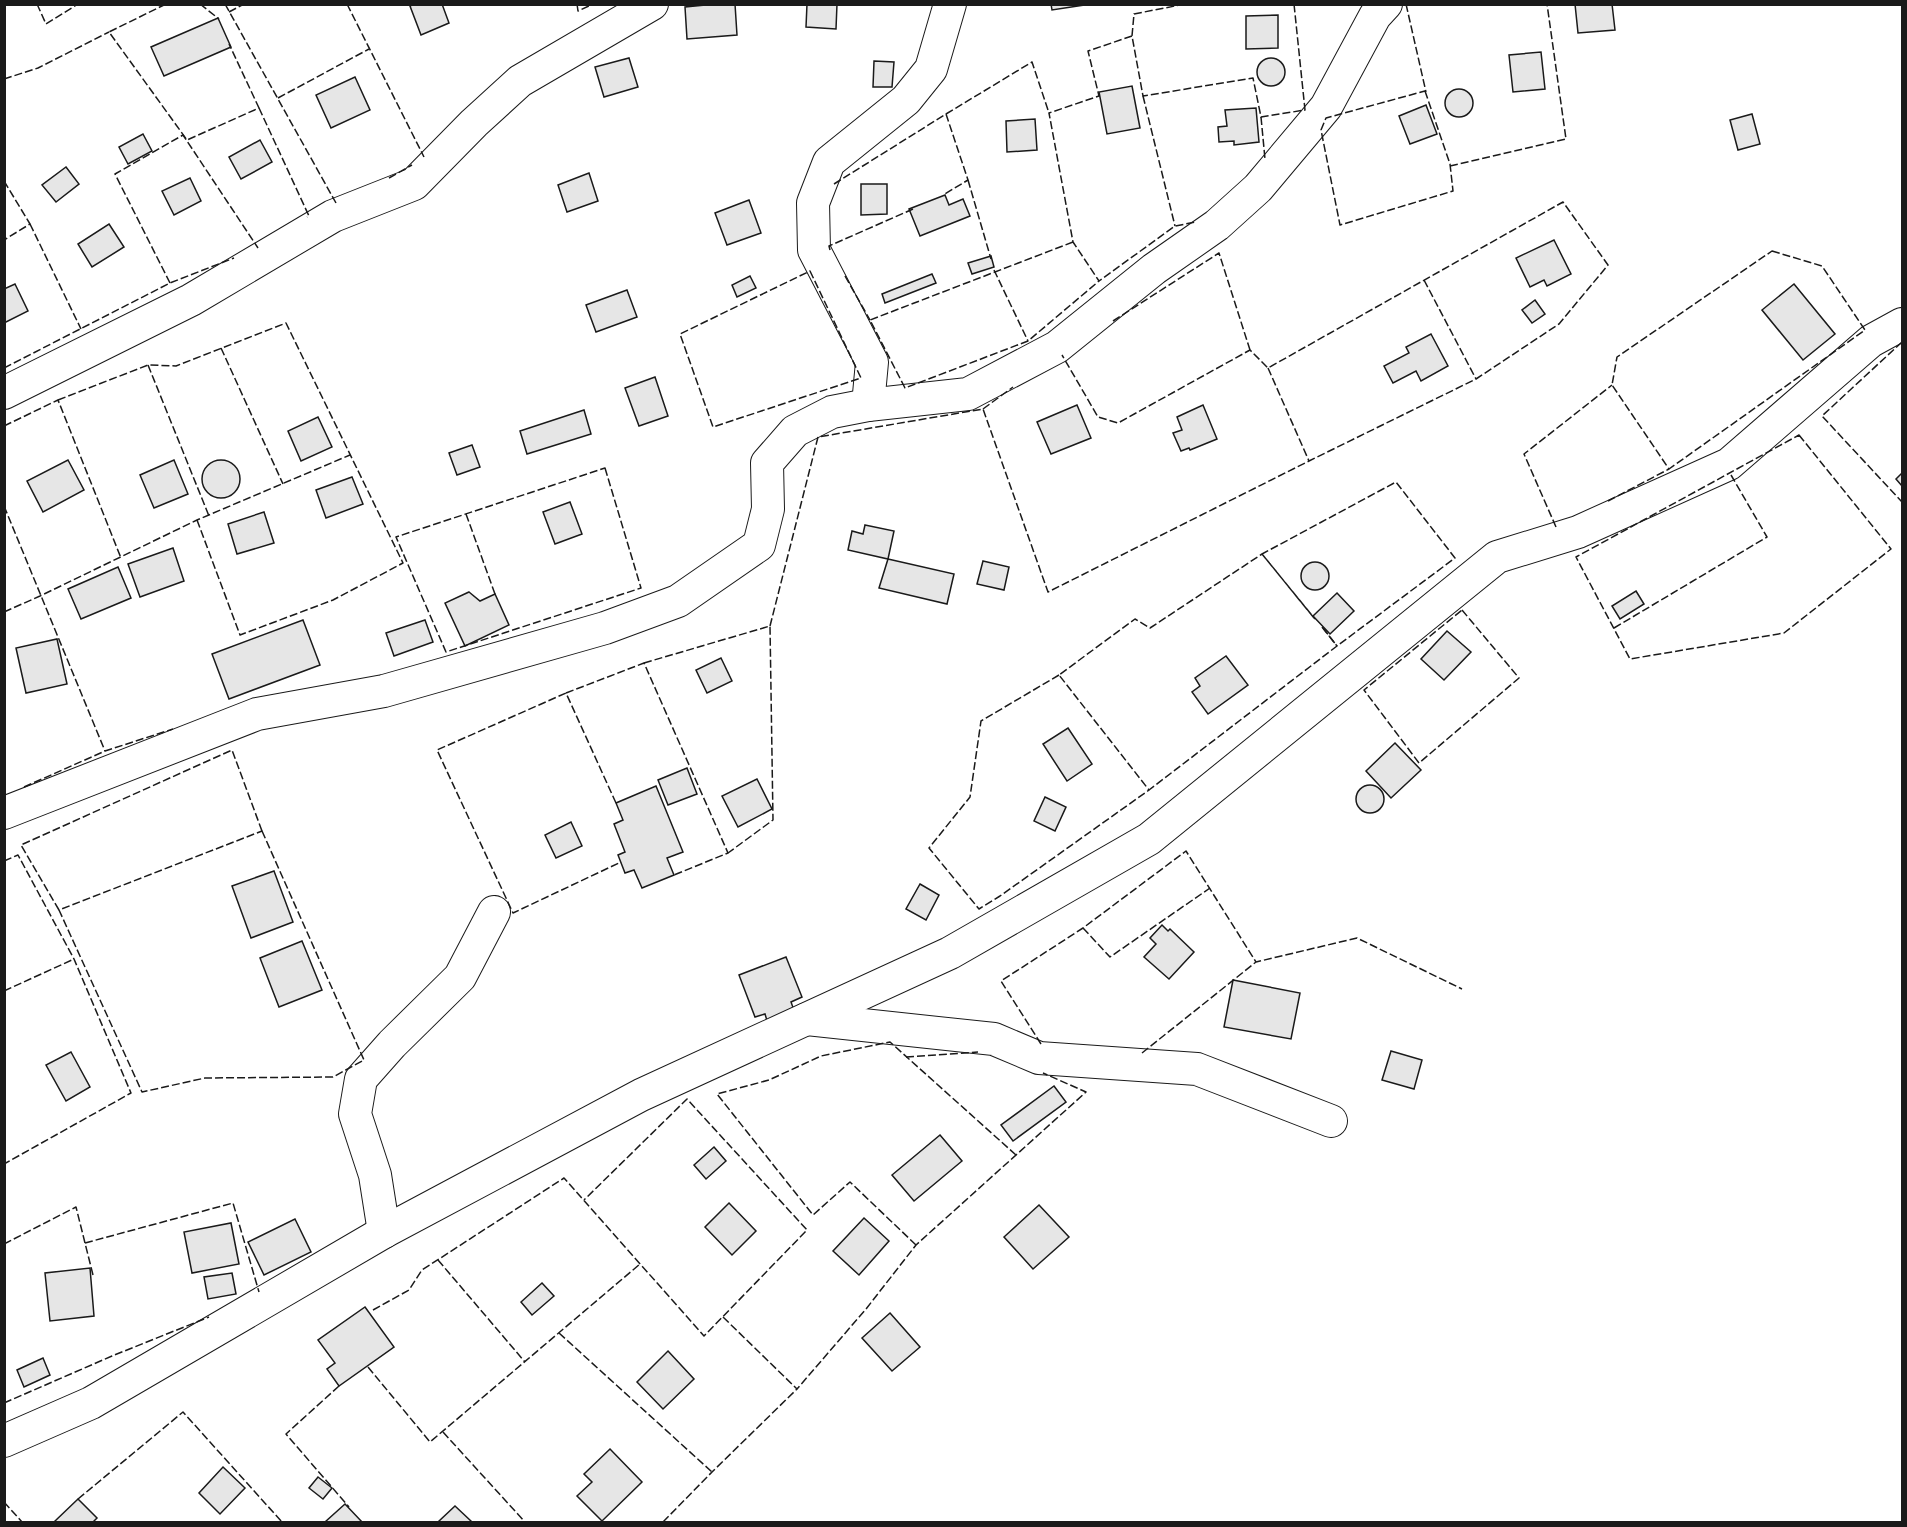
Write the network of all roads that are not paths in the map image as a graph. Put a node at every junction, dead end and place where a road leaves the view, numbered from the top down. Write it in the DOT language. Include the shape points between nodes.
graph roads {
  1 [pos="652,4"];
  2 [pos="950,4"];
  3 [pos="1386,4"];
  4 [pos="1902,324"];
  5 [pos="4,393"];
  6 [pos="868,405"];
  7 [pos="4,813"];
  8 [pos="494,912"];
  9 [pos="806,1019"];
  10 [pos="1331,1121"];
  11 [pos="384,1232"];
  12 [pos="4,1441"];
  1 -- 5 [label="street" via="520,81 414,184 333,216 191,300"];
  2 -- 6 [label="street" via="931,69 906,100 829,162 813,203 814,250 872,362"];
  3 -- 6 [label="street" via="1375,16 1326,106 1258,188 1216,225 1056,347 968,394"];
  4 -- 9 [label="street" via="1871,341 1729,464 1578,532 1497,557 1149,839 950,953"];
  6 -- 7 [label="street" via="832,412 795,431 767,463 768,509 759,545 678,601 584,635 384,692 257,714"];
  8 -- 11 [label="street" via="460,977 361,1079 355,1114 375,1175"];
  9 -- 10 [label="street" via="994,1039 1039,1058 1197,1069"];
  9 -- 11 [label="street" via="641,1095"];
  11 -- 12 [label="street" via="91,1403"];
}
